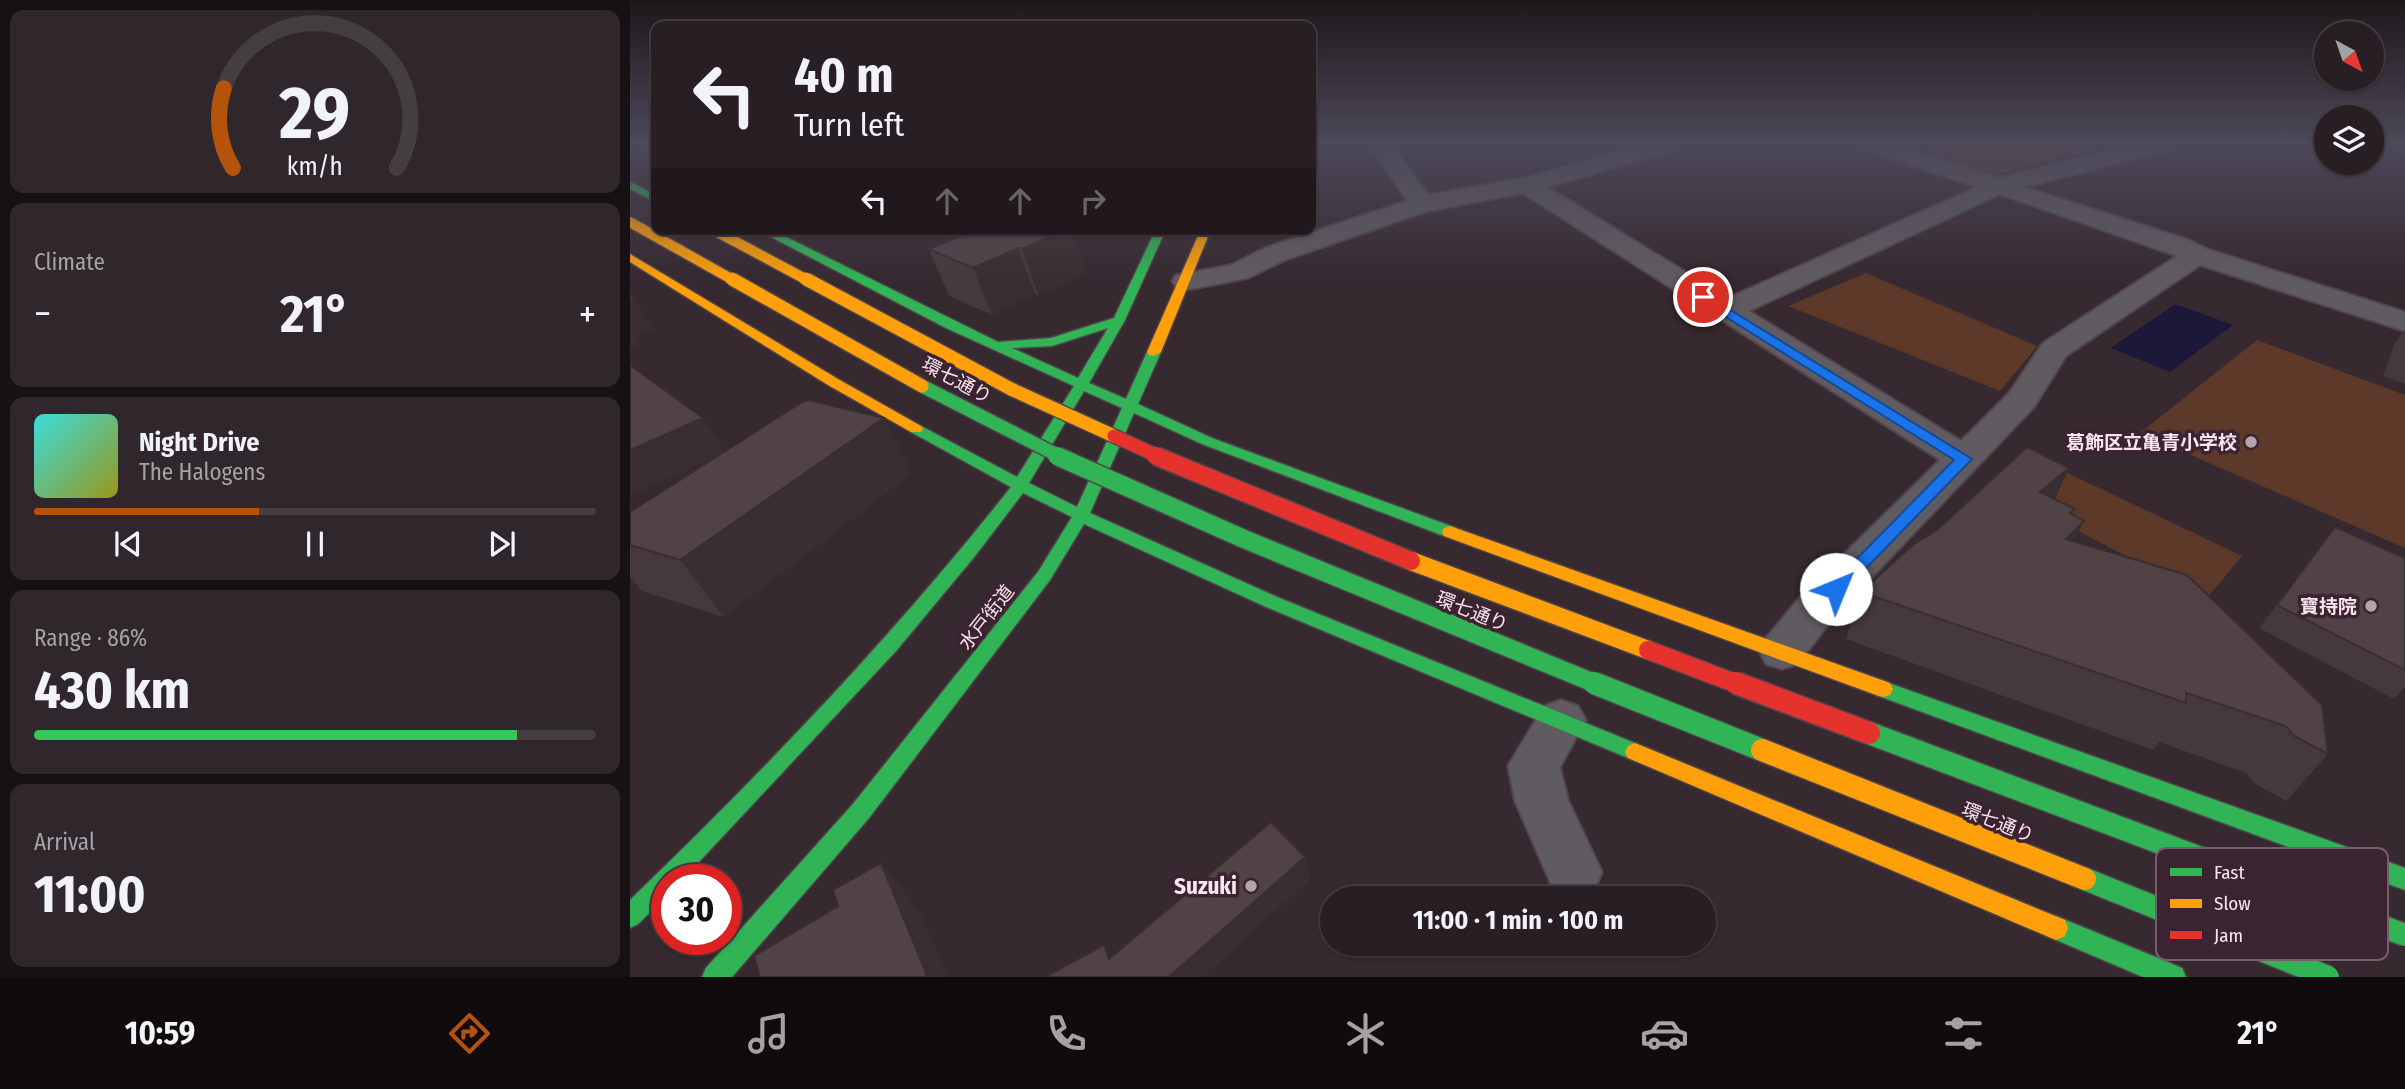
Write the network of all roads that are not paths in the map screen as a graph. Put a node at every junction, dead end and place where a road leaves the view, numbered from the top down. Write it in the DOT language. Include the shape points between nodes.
graph roads {
  1 [pos="1412,190"];
  2 [pos="1498,190"];
  3 [pos="1536,190"];
  4 [pos="1990,190"];
  5 [pos="2009,190"];
  6 [pos="1422,204"];
  7 [pos="630,222"];
  8 [pos="651,234"];
  9 [pos="653,235"];
  10 [pos="723,235"];
  11 [pos="773,235"];
  12 [pos="1158,235"];
  13 [pos="1204,235"];
  14 [pos="2197,255"];
  15 [pos="630,257"];
  16 [pos="1186,281"];
  17 [pos="1726,311"];
  18 [pos="1119,320"];
  19 [pos="2405,322"];
  20 [pos="950,325"];
  21 [pos="995,345"];
  22 [pos="833,382"];
  23 [pos="1081,385"];
  24 [pos="1129,405"];
  25 [pos="896,418"];
  26 [pos="854,435"];
  27 [pos="1964,459"];
  28 [pos="1020,486"];
  29 [pos="1370,503"];
  30 [pos="1081,516"];
  31 [pos="1257,594"];
  32 [pos="1782,650"];
  33 [pos="1561,720"];
  34 [pos="2174,848"];
  35 [pos="2321,848"];
  36 [pos="1574,872"];
  37 [pos="2388,873"];
  38 [pos="2405,879"];
  39 [pos="2156,908"];
  40 [pos="630,916"];
  41 [pos="2388,929"];
  42 [pos="2405,935"];
  43 [pos="2286,960"];
  44 [pos="715,977"];
  45 [pos="2173,977"];
  46 [pos="2328,977"];
  1 -- 6 [label="street"];
  2 -- 6 [label="street"];
  3 -- 17 [label="street"];
  4 -- 17 [label="street"];
  5 -- 14 [label="street"];
  6 -- 16 [label="street" via="1275,254 1238,272"];
  7 -- 8 [label="main road, 環七通り, bridge"];
  9 -- 39 [label="main road, 環七通り, bridge" via="967,411 1143,497"];
  10 -- 34 [label="main road, 環七通り, bridge" via="1011,389 1178,467 1377,548"];
  11 -- 20 [label="main road"];
  12 -- 18 [label="main road"];
  13 -- 16 [label="main road, 水戸街道"];
  14 -- 19 [label="street"];
  14 -- 27 [label="street" via="2054,351 2022,400"];
  15 -- 22 [label="main road"];
  16 -- 24 [label="main road, 水戸街道"];
  17 -- 27 [label="street"];
  18 -- 21 [label="main road" via="1052,342"];
  18 -- 23 [label="main road"];
  20 -- 21 [label="main road"];
  20 -- 22 [label="main road" via="951,338 917,359 887,373"];
  21 -- 23 [label="main road"];
  22 -- 25 [label="main road"];
  23 -- 24 [label="main road"];
  23 -- 28 [label="main road"];
  24 -- 29 [label="main road" via="1207,441"];
  24 -- 30 [label="main road, 水戸街道"];
  25 -- 26 [label="street"];
  25 -- 28 [label="main road"];
  27 -- 32 [label="street" via="1817,607"];
  28 -- 30 [label="main road"];
  28 -- 40 [label="main road" via="889,646"];
  29 -- 31 [label="main road" via="1301,495 1260,524 1234,545 1237,563"];
  29 -- 32 [label="main road"];
  30 -- 31 [label="main road"];
  30 -- 44 [label="main road, 水戸街道" via="1044,576 886,779"];
  31 -- 33 [label="main road"];
  32 -- 35 [label="main road"];
  33 -- 36 [label="street" via="1534,766 1542,802"];
  33 -- 45 [label="main road"];
  37 -- 38 [label="main road"];
  41 -- 42 [label="main road, 環七通り, bridge"];
  43 -- 46 [label="main road, 環七通り, bridge"];
}
